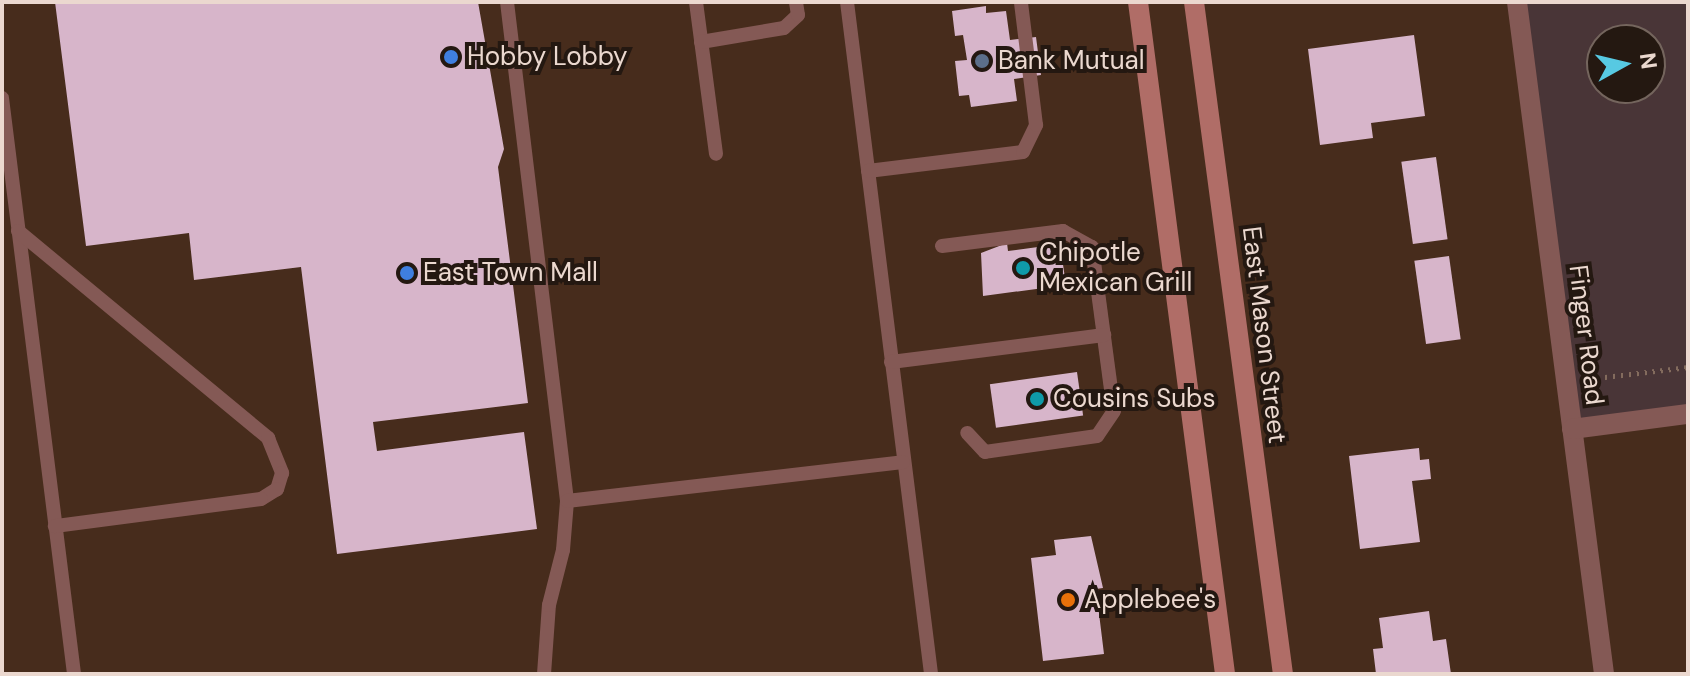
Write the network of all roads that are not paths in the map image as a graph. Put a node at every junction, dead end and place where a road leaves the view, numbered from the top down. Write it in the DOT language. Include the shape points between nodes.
graph roads {
  1 [pos="507,2"];
  2 [pos="696,2"];
  3 [pos="796,2"];
  4 [pos="849,2"];
  5 [pos="1021,2"];
  6 [pos="1138,2"];
  7 [pos="1194,2"];
  8 [pos="1517,2"];
  9 [pos="701,42"];
  10 [pos="2,98"];
  11 [pos="716,154"];
  12 [pos="868,171"];
  13 [pos="18,231"];
  14 [pos="942,246"];
  15 [pos="1104,335"];
  16 [pos="891,362"];
  17 [pos="1688,414"];
  18 [pos="1572,429"];
  19 [pos="967,433"];
  20 [pos="903,462"];
  21 [pos="567,501"];
  22 [pos="55,526"];
  23 [pos="74,674"];
  24 [pos="544,674"];
  25 [pos="931,674"];
  26 [pos="1225,674"];
  27 [pos="1283,674"];
  28 [pos="1604,674"];
  1 -- 21 [label="lane"];
  2 -- 9 [label="lane"];
  3 -- 9 [label="lane" via="798,15 784,28"];
  4 -- 12 [label="lane"];
  5 -- 12 [label="lane" via="1036,125 1023,152"];
  6 -- 26 [label="main road"];
  7 -- 27 [label="main road, East Mason Street"];
  8 -- 18 [label="street, Finger Road"];
  9 -- 11 [label="lane"];
  10 -- 13 [label="lane"];
  12 -- 16 [label="lane"];
  13 -- 22 [label="lane"];
  13 -- 22 [label="lane" via="268,438 282,473 277,489 261,499"];
  14 -- 15 [label="lane" via="1063,231 1082,241 1092,247"];
  15 -- 16 [label="lane"];
  15 -- 19 [label="lane" via="1114,411 1097,436 985,452"];
  16 -- 20 [label="lane"];
  17 -- 18 [label="street"];
  18 -- 28 [label="street, Finger Road"];
  20 -- 21 [label="lane"];
  20 -- 25 [label="lane"];
  21 -- 24 [label="lane" via="563,550 549,605"];
  22 -- 23 [label="lane"];
}
